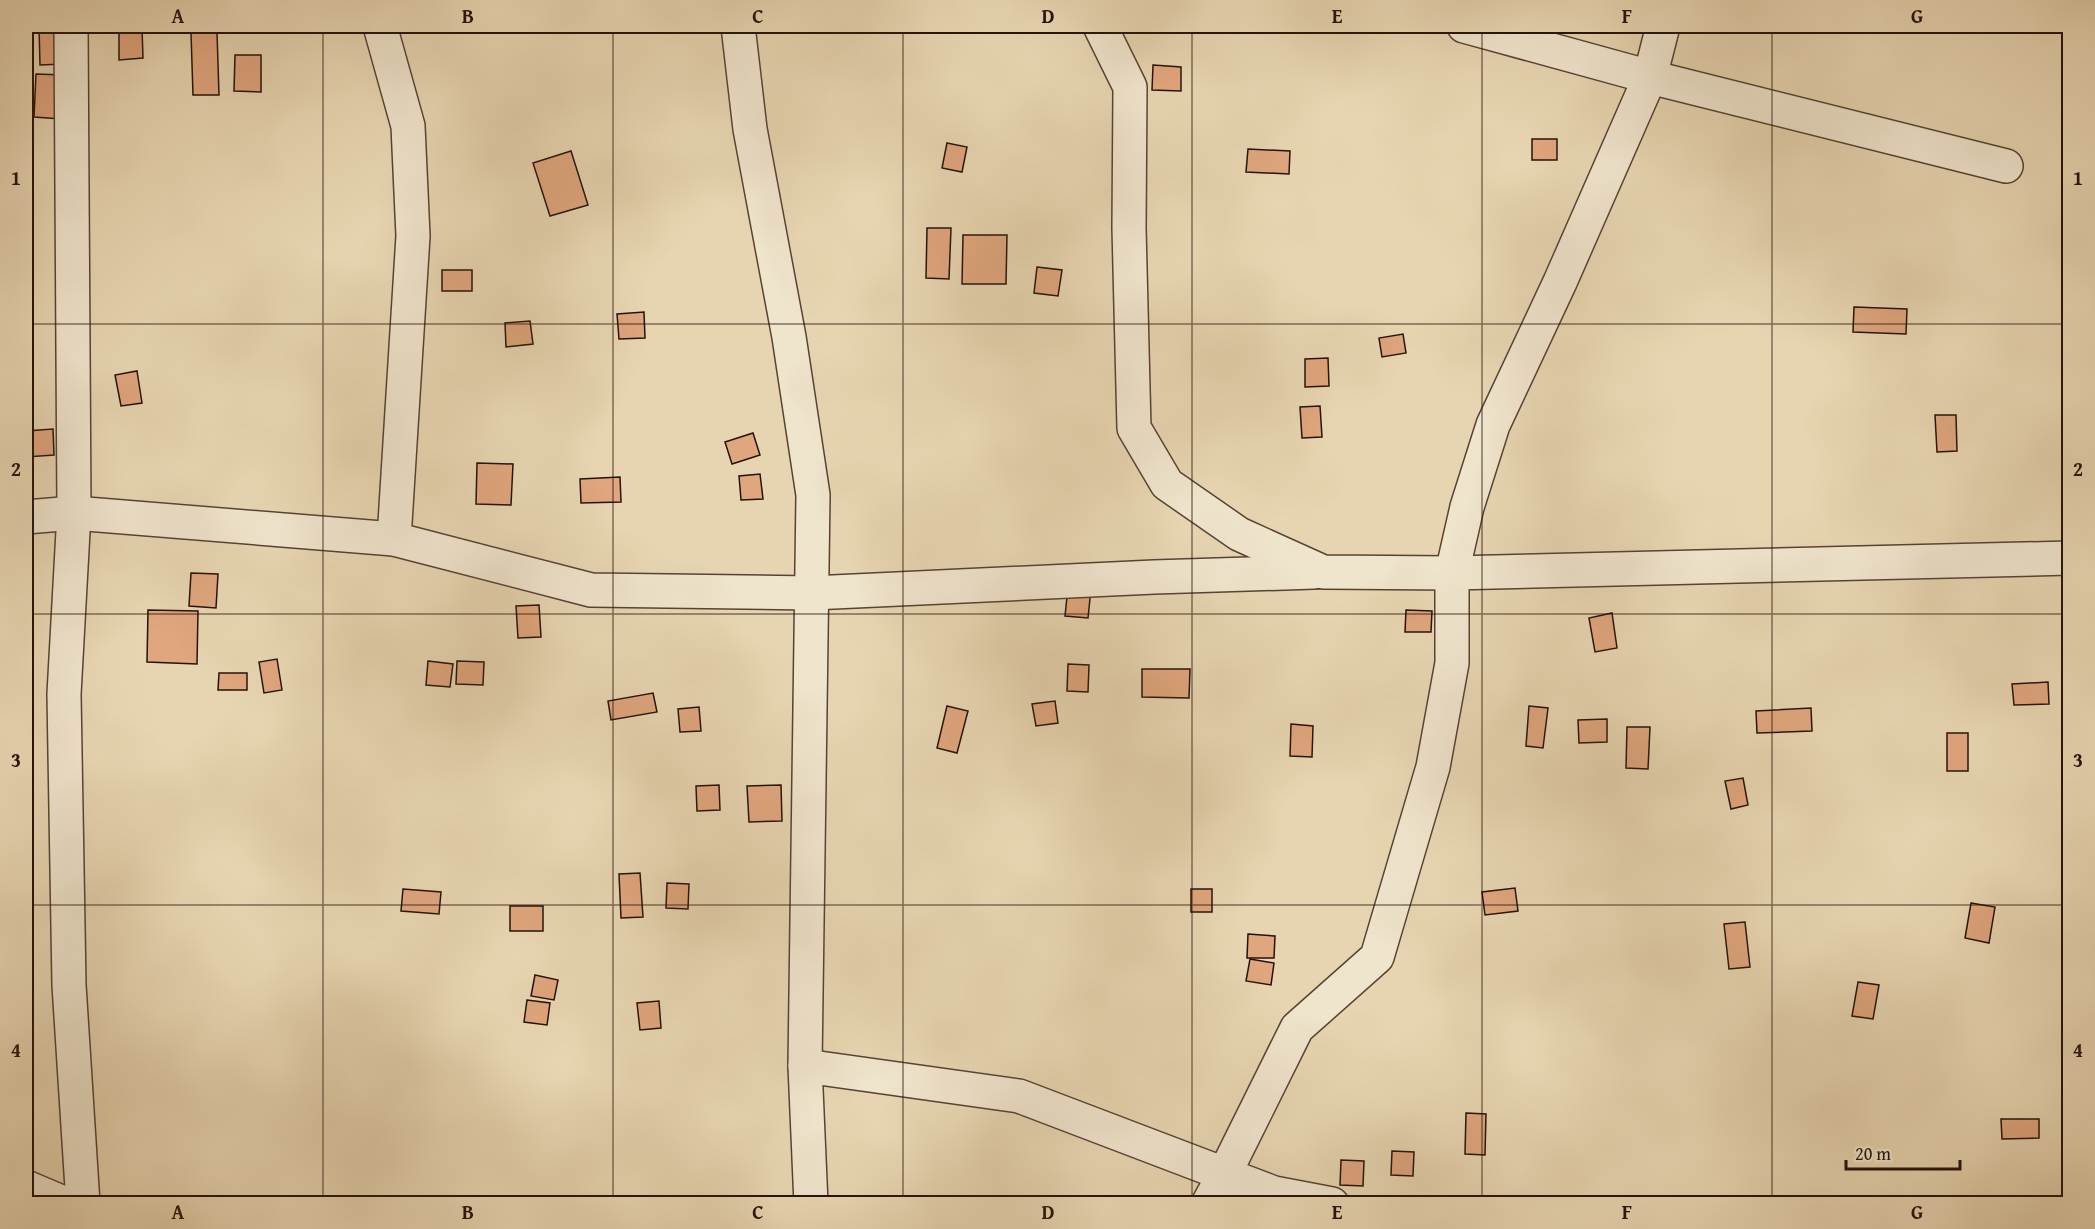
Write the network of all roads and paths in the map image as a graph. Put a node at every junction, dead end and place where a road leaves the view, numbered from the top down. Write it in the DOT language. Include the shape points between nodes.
graph roads {
  1 [pos="71,26"];
  2 [pos="380,26"];
  3 [pos="738,26"];
  4 [pos="1100,26"];
  5 [pos="1464,26"];
  6 [pos="1663,26"];
  7 [pos="1650,77"];
  8 [pos="2006,166"];
  9 [pos="74,513"];
  10 [pos="26,517"];
  11 [pos="394,539"];
  12 [pos="2070,558"];
  13 [pos="1323,572"];
  14 [pos="1452,573"];
  15 [pos="812,593"];
  16 [pos="805,1066"];
  17 [pos="1225,1173"];
  18 [pos="26,1186"];
  19 [pos="66,1203"];
  20 [pos="83,1203"];
  21 [pos="811,1203"];
  22 [pos="1208,1203"];
  23 [pos="1332,1203"];
  1 -- 9 [label="street"];
  2 -- 11 [label="street" via="408,126 413,236"];
  3 -- 15 [label="street" via="750,129 789,337 813,495"];
  4 -- 13 [label="street" via="1130,87 1134,428 1167,484 1239,534"];
  5 -- 7 [label="street"];
  6 -- 7 [label="street"];
  7 -- 8 [label="street"];
  7 -- 14 [label="street" via="1493,425 1467,507"];
  9 -- 10 [label="street"];
  9 -- 11 [label="street"];
  9 -- 20 [label="street" via="64,694 69,985"];
  11 -- 15 [label="street" via="591,590"];
  12 -- 14 [label="street"];
  13 -- 14 [label="street"];
  13 -- 15 [label="street"];
  14 -- 17 [label="street" via="1452,663 1433,767 1377,957 1297,1028"];
  15 -- 16 [label="street"];
  16 -- 17 [label="street" via="1019,1095"];
  16 -- 21 [label="street"];
  17 -- 22 [label="street"];
  17 -- 23 [label="street" via="1274,1193"];
  18 -- 19 [label="street"];
}
